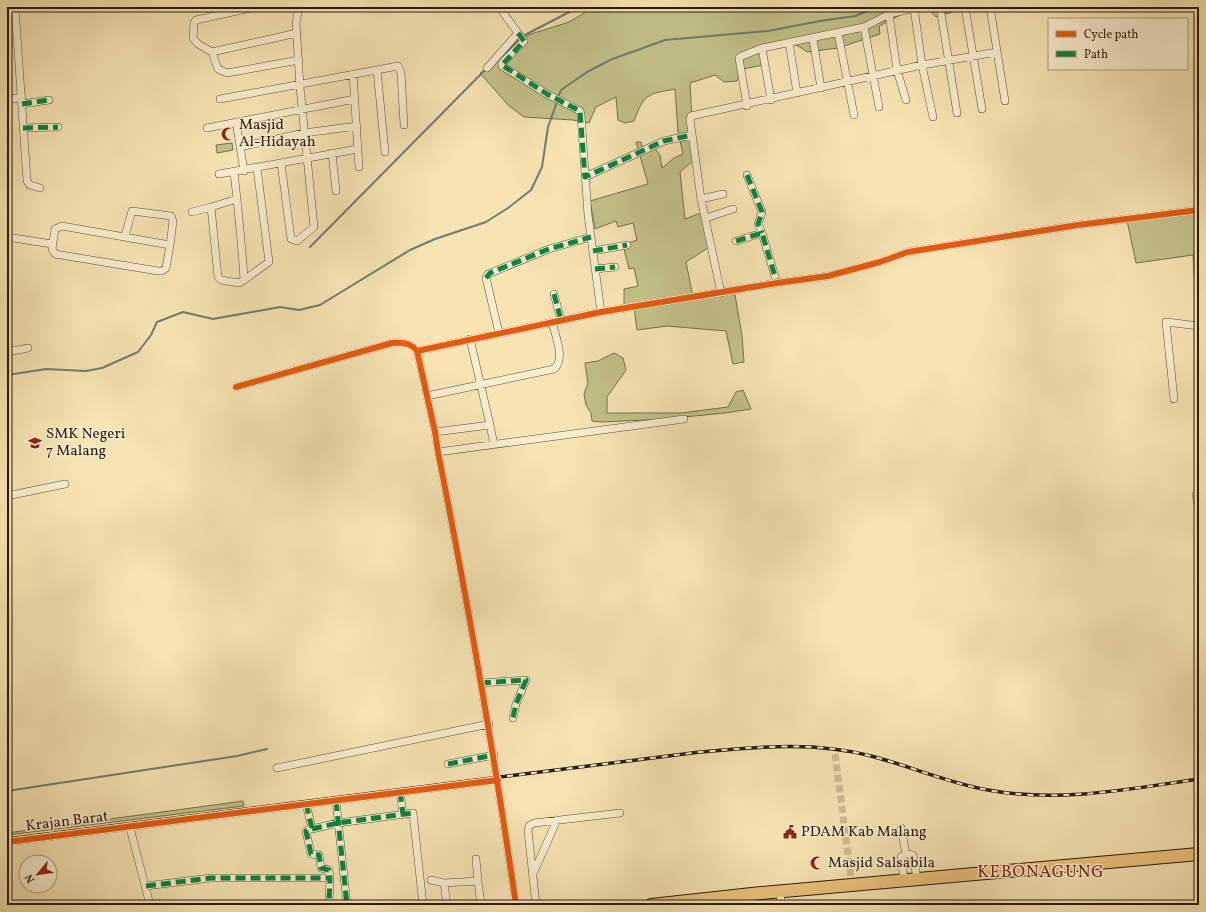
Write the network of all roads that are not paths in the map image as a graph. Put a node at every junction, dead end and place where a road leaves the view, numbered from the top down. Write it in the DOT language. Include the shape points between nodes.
graph roads {
  1 [pos="15,7"];
  2 [pos="256,7"];
  3 [pos="299,7"];
  4 [pos="499,7"];
  5 [pos="917,7"];
  6 [pos="940,7"];
  7 [pos="965,7"];
  8 [pos="990,7"];
  9 [pos="240,9"];
  10 [pos="889,14"];
  11 [pos="864,27"];
  12 [pos="297,33"];
  13 [pos="838,33"];
  14 [pos="521,36"];
  15 [pos="813,39"];
  16 [pos="789,42"];
  17 [pos="762,48"];
  18 [pos="212,52"];
  19 [pos="997,52"];
  20 [pos="973,56"];
  21 [pos="299,60"];
  22 [pos="947,61"];
  23 [pos="922,65"];
  24 [pos="486,68"];
  25 [pos="377,70"];
  26 [pos="897,70"];
  27 [pos="353,74"];
  28 [pos="872,75"];
  29 [pos="846,82"];
  30 [pos="300,84"];
  31 [pos="821,88"];
  32 [pos="797,93"];
  33 [pos="220,99"];
  34 [pos="355,99"];
  35 [pos="7,100"];
  36 [pos="22,100"];
  37 [pos="49,100"];
  38 [pos="771,100"];
  39 [pos="906,100"];
  40 [pos="1005,101"];
  41 [pos="747,106"];
  42 [pos="880,107"];
  43 [pos="303,109"];
  44 [pos="982,109"];
  45 [pos="957,114"];
  46 [pos="854,115"];
  47 [pos="933,117"];
  48 [pos="236,122"];
  49 [pos="404,125"];
  50 [pos="357,126"];
  51 [pos="58,127"];
  52 [pos="23,128"];
  53 [pos="206,128"];
  54 [pos="304,133"];
  55 [pos="692,136"];
  56 [pos="240,147"];
  57 [pos="358,148"];
  58 [pos="385,152"];
  59 [pos="332,153"];
  60 [pos="307,158"];
  61 [pos="281,163"];
  62 [pos="359,167"];
  63 [pos="257,168"];
  64 [pos="244,171"];
  65 [pos="234,172"];
  66 [pos="219,174"];
  67 [pos="747,175"];
  68 [pos="585,177"];
  69 [pos="40,188"];
  70 [pos="336,190"];
  71 [pos="724,194"];
  72 [pos="237,199"];
  73 [pos="701,199"];
  74 [pos="211,207"];
  75 [pos="733,209"];
  76 [pos="1199,210"];
  77 [pos="192,212"];
  78 [pos="706,218"];
  79 [pos="762,233"];
  80 [pos="125,236"];
  81 [pos="591,236"];
  82 [pos="7,237"];
  83 [pos="736,241"];
  84 [pos="52,244"];
  85 [pos="170,245"];
  86 [pos="627,245"];
  87 [pos="593,251"];
  88 [pos="615,267"];
  89 [pos="595,269"];
  90 [pos="244,280"];
  91 [pos="777,283"];
  92 [pos="721,293"];
  93 [pos="554,294"];
  94 [pos="601,312"];
  95 [pos="561,320"];
  96 [pos="552,322"];
  97 [pos="1199,326"];
  98 [pos="499,333"];
  99 [pos="470,339"];
  100 [pos="28,348"];
  101 [pos="417,351"];
  102 [pos="7,352"];
  103 [pos="481,384"];
  104 [pos="236,387"];
  105 [pos="427,396"];
  106 [pos="1174,399"];
  107 [pos="684,419"];
  108 [pos="490,425"];
  109 [pos="435,432"];
  110 [pos="494,445"];
  111 [pos="438,452"];
  112 [pos="65,484"];
  113 [pos="1199,494"];
  114 [pos="7,496"];
  115 [pos="1199,509"];
  116 [pos="481,683"];
  117 [pos="513,718"];
  118 [pos="489,724"];
  119 [pos="494,755"];
  120 [pos="448,764"];
  121 [pos="277,768"];
  122 [pos="498,780"];
  123 [pos="400,792"];
  124 [pos="336,801"];
  125 [pos="306,804"];
  126 [pos="620,813"];
  127 [pos="403,814"];
  128 [pos="557,820"];
  129 [pos="338,823"];
  130 [pos="130,828"];
  131 [pos="901,828"];
  132 [pos="312,829"];
  133 [pos="7,842"];
  134 [pos="906,854"];
  135 [pos="1199,854"];
  136 [pos="476,859"];
  137 [pos="533,874"];
  138 [pos="330,878"];
  139 [pos="917,879"];
  140 [pos="431,880"];
  141 [pos="904,880"];
  142 [pos="478,881"];
  143 [pos="444,883"];
  144 [pos="146,886"];
  145 [pos="780,892"];
  146 [pos="481,904"];
  147 [pos="150,905"];
  148 [pos="330,905"];
  149 [pos="347,905"];
  150 [pos="423,905"];
  151 [pos="447,905"];
  152 [pos="516,905"];
  153 [pos="536,905"];
  154 [pos="651,905"];
  155 [pos="781,905"];
  1 -- 36 [label="street"];
  2 -- 9 [label="street"];
  3 -- 12 [label="street" via="296,16"];
  4 -- 14 [label="street"];
  5 -- 10 [label="street"];
  5 -- 23 [label="street"];
  6 -- 22 [label="street"];
  7 -- 20 [label="street"];
  8 -- 19 [label="street"];
  9 -- 18 [label="street" via="196,20 194,23 194,38 198,44"];
  10 -- 11 [label="street"];
  10 -- 26 [label="street"];
  11 -- 13 [label="street"];
  11 -- 28 [label="street"];
  12 -- 18 [label="street"];
  12 -- 21 [label="street"];
  13 -- 15 [label="street"];
  13 -- 29 [label="street"];
  14 -- 24 [label="street"];
  14 -- 68 [label="street" via="523,42 502,65 547,94 580,111"];
  15 -- 16 [label="street"];
  15 -- 31 [label="street"];
  16 -- 17 [label="street"];
  16 -- 32 [label="street"];
  17 -- 38 [label="street"];
  17 -- 41 [label="street" via="739,58"];
  18 -- 21 [label="street" via="218,69 227,73"];
  19 -- 20 [label="street"];
  19 -- 40 [label="street"];
  20 -- 22 [label="street"];
  20 -- 44 [label="street"];
  21 -- 30 [label="street"];
  22 -- 23 [label="street"];
  22 -- 45 [label="street"];
  23 -- 26 [label="street"];
  23 -- 47 [label="street"];
  25 -- 27 [label="street"];
  25 -- 49 [label="street" via="394,66 399,68"];
  25 -- 58 [label="street"];
  26 -- 28 [label="street"];
  26 -- 39 [label="street"];
  27 -- 30 [label="street"];
  27 -- 34 [label="street"];
  28 -- 29 [label="street"];
  28 -- 42 [label="street"];
  29 -- 31 [label="street"];
  29 -- 46 [label="street"];
  30 -- 33 [label="street"];
  30 -- 43 [label="street"];
  31 -- 32 [label="street"];
  32 -- 38 [label="street"];
  34 -- 43 [label="street"];
  34 -- 50 [label="street"];
  35 -- 36 [label="street"];
  36 -- 37 [label="street"];
  36 -- 52 [label="street"];
  38 -- 41 [label="street"];
  41 -- 55 [label="street" via="692,116"];
  43 -- 48 [label="street"];
  43 -- 54 [label="street"];
  48 -- 53 [label="street"];
  48 -- 56 [label="street"];
  50 -- 54 [label="street"];
  50 -- 57 [label="street"];
  51 -- 52 [label="street"];
  52 -- 69 [label="street" via="27,180 30,185"];
  54 -- 56 [label="street"];
  54 -- 60 [label="street"];
  55 -- 68 [label="street" via="664,141"];
  55 -- 73 [label="street"];
  56 -- 64 [label="street"];
  57 -- 59 [label="street"];
  57 -- 62 [label="street"];
  59 -- 60 [label="street"];
  59 -- 70 [label="street"];
  60 -- 61 [label="street"];
  60 -- 61 [label="street" via="314,227 297,241 291,239"];
  61 -- 63 [label="street"];
  63 -- 64 [label="street"];
  63 -- 90 [label="street" via="270,262"];
  64 -- 65 [label="street"];
  65 -- 66 [label="street"];
  65 -- 72 [label="street"];
  67 -- 79 [label="street" via="762,212 758,224"];
  68 -- 81 [label="street"];
  71 -- 73 [label="street"];
  72 -- 74 [label="street"];
  72 -- 90 [label="street"];
  73 -- 78 [label="street"];
  74 -- 77 [label="street"];
  74 -- 90 [label="street" via="218,277 221,280 239,283"];
  75 -- 78 [label="street"];
  76 -- 91 [label="street" via="950,244 908,252 828,276"];
  78 -- 92 [label="street"];
  79 -- 83 [label="street"];
  79 -- 91 [label="street"];
  80 -- 84 [label="street" via="58,226"];
  80 -- 85 [label="street"];
  80 -- 85 [label="street" via="132,211 171,216 173,221"];
  81 -- 87 [label="street"];
  81 -- 98 [label="street" via="549,249 488,274 486,278"];
  82 -- 84 [label="street"];
  84 -- 85 [label="street" via="55,254 162,271 166,268"];
  86 -- 87 [label="street"];
  87 -- 89 [label="street"];
  88 -- 89 [label="street"];
  89 -- 94 [label="street"];
  91 -- 92 [label="street"];
  92 -- 94 [label="street"];
  93 -- 95 [label="street"];
  94 -- 95 [label="street"];
  95 -- 96 [label="street"];
  96 -- 98 [label="street"];
  96 -- 103 [label="street" via="559,358 555,368"];
  97 -- 106 [label="street" via="1166,322"];
  98 -- 99 [label="street"];
  99 -- 101 [label="street"];
  99 -- 103 [label="street"];
  100 -- 102 [label="street"];
  101 -- 104 [label="street" via="411,345 392,343"];
  101 -- 105 [label="street"];
  103 -- 105 [label="street"];
  103 -- 108 [label="street"];
  105 -- 109 [label="street"];
  107 -- 110 [label="street"];
  108 -- 109 [label="street"];
  108 -- 110 [label="street"];
  109 -- 111 [label="street"];
  110 -- 111 [label="street"];
  111 -- 116 [label="street"];
  112 -- 114 [label="street"];
  113 -- 115 [label="street" via="1196,495"];
  116 -- 117 [label="street" via="526,680"];
  116 -- 118 [label="street"];
  118 -- 119 [label="street"];
  118 -- 121 [label="street"];
  119 -- 120 [label="street"];
  119 -- 122 [label="street"];
  122 -- 123 [label="street, Krajan Barat"];
  122 -- 152 [label="street"];
  123 -- 124 [label="street, Krajan Barat"];
  123 -- 127 [label="street"];
  124 -- 125 [label="street, Krajan Barat"];
  124 -- 129 [label="street"];
  125 -- 130 [label="street, Krajan Barat"];
  125 -- 132 [label="street"];
  126 -- 128 [label="street"];
  127 -- 129 [label="street"];
  127 -- 150 [label="street" via="413,813"];
  128 -- 137 [label="street"];
  128 -- 137 [label="street" via="534,822 529,826"];
  129 -- 132 [label="street"];
  129 -- 149 [label="street"];
  130 -- 133 [label="street, Krajan Barat"];
  130 -- 144 [label="street"];
  131 -- 134 [label="street"];
  132 -- 138 [label="street" via="306,831 311,854 319,856 321,868 330,870"];
  134 -- 139 [label="street" via="913,855"];
  134 -- 141 [label="street" via="901,857"];
  135 -- 139 [label="highway"];
  136 -- 142 [label="street"];
  137 -- 153 [label="street"];
  138 -- 144 [label="street" via="210,878"];
  138 -- 148 [label="street"];
  139 -- 141 [label="highway"];
  140 -- 143 [label="street"];
  141 -- 145 [label="highway"];
  142 -- 143 [label="street"];
  142 -- 146 [label="street"];
  143 -- 151 [label="street"];
  144 -- 147 [label="street"];
  145 -- 154 [label="highway"];
  145 -- 155 [label="street"];
}
